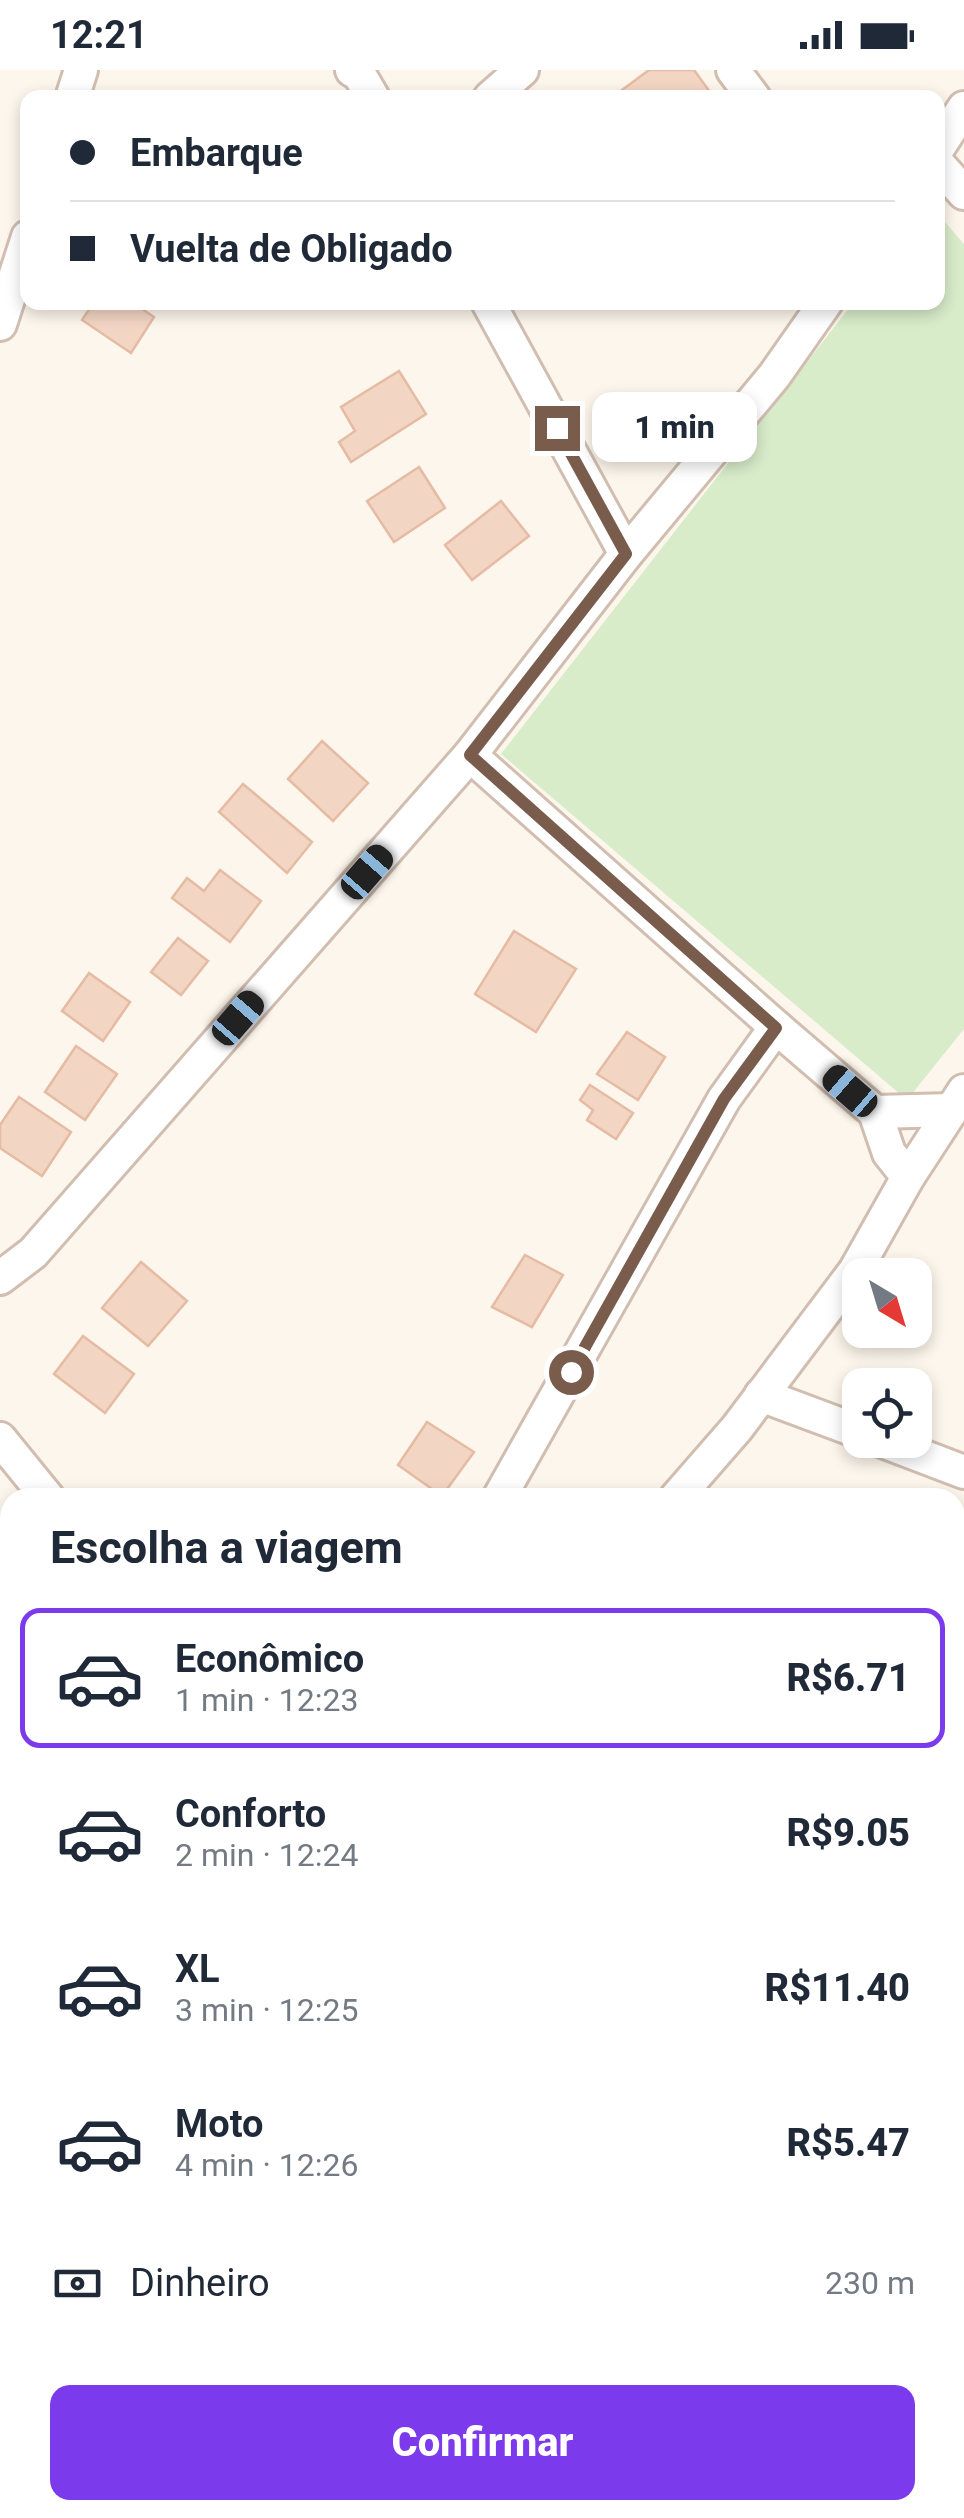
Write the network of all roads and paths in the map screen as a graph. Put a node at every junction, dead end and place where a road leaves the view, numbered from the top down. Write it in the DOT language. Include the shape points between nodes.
graph roads {
  1 [pos="352,70"];
  2 [pos="522,70"];
  3 [pos="368,90"];
  4 [pos="499,90"];
  5 [pos="964,108"];
  6 [pos="945,137"];
  7 [pos="945,172"];
  8 [pos="964,193"];
  9 [pos="20,262"];
  10 [pos="492,310"];
  11 [pos="820,310"];
  12 [pos="0,324"];
  13 [pos="626,554"];
  14 [pos="470,755"];
  15 [pos="776,1028"];
  16 [pos="958,1101"];
  17 [pos="875,1112"];
  18 [pos="908,1178"];
  19 [pos="0,1278"];
  20 [pos="761,1395"];
  21 [pos="842,1425"];
  22 [pos="0,1439"];
  23 [pos="927,1458"];
  24 [pos="964,1472"];
  25 [pos="40,1488"];
  26 [pos="505,1488"];
  27 [pos="685,1488"];
  1 -- 3 [label="street"];
  2 -- 4 [label="street"];
  5 -- 6 [label="street"];
  7 -- 8 [label="street"];
  9 -- 12 [label="street"];
  10 -- 13 [label="street"];
  11 -- 13 [label="street"];
  13 -- 14 [label="street"];
  14 -- 15 [label="street"];
  14 -- 19 [label="street" via="32,1253"];
  15 -- 17 [label="street"];
  15 -- 26 [label="street" via="724,1099"];
  16 -- 17 [label="street"];
  16 -- 18 [label="street"];
  17 -- 18 [label="street" via="889,1153"];
  18 -- 20 [label="street" via="855,1270"];
  20 -- 21 [label="street"];
  20 -- 27 [label="street"];
  22 -- 25 [label="street"];
  23 -- 24 [label="street"];
}
